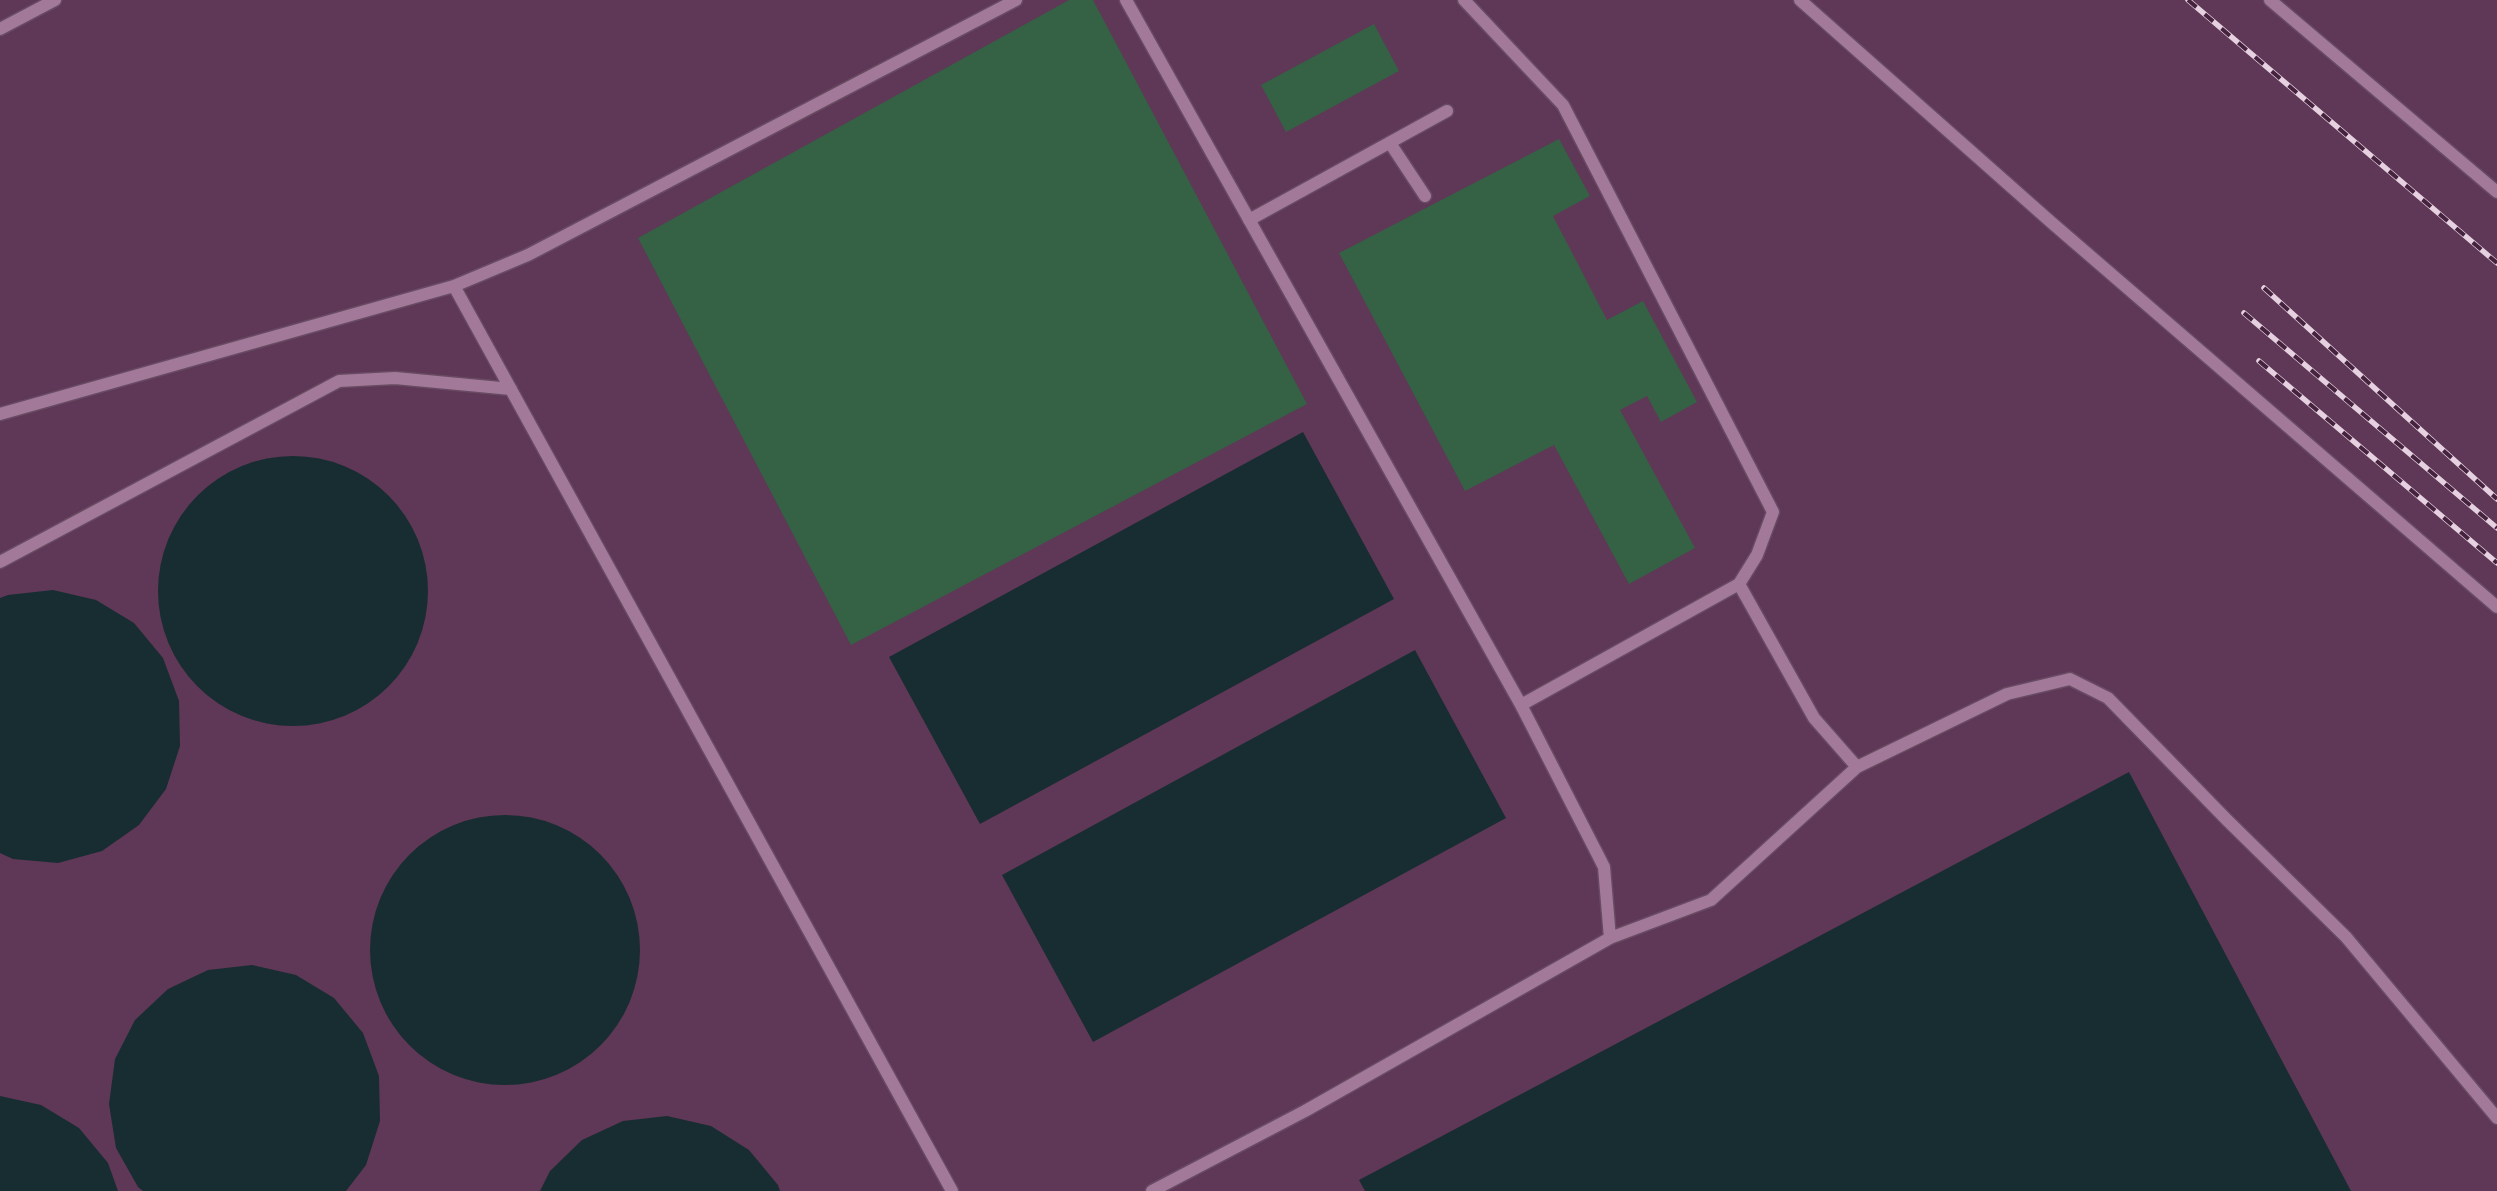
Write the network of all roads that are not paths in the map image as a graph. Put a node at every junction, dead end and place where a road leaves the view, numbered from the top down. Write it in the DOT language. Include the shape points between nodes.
graph roads {
  1 [pos="55,0"];
  2 [pos="1016,0"];
  3 [pos="1126,0"];
  4 [pos="1464,0"];
  5 [pos="1800,0"];
  6 [pos="2270,0"];
  7 [pos="0,29"];
  8 [pos="1447,111"];
  9 [pos="1390,143"];
  10 [pos="2497,192"];
  11 [pos="1425,196"];
  12 [pos="1249,220"];
  13 [pos="454,286"];
  14 [pos="511,389"];
  15 [pos="0,414"];
  16 [pos="0,562"];
  17 [pos="1739,584"];
  18 [pos="2497,607"];
  19 [pos="1521,705"];
  20 [pos="1857,767"];
  21 [pos="1610,938"];
  22 [pos="2497,1118"];
  23 [pos="952,1191"];
  24 [pos="1152,1191"];
  1 -- 7 [label="lane"];
  2 -- 13 [label="lane" via="528,255"];
  3 -- 12 [label="lane"];
  4 -- 17 [label="lane" via="1563,105 1773,512 1757,555"];
  5 -- 18 [label="lane" via="2052,223"];
  6 -- 10 [label="lane"];
  8 -- 9 [label="lane"];
  9 -- 11 [label="lane"];
  9 -- 12 [label="lane"];
  12 -- 19 [label="lane"];
  13 -- 14 [label="lane"];
  13 -- 15 [label="lane"];
  14 -- 16 [label="lane" via="395,378 339,381"];
  14 -- 23 [label="lane"];
  17 -- 19 [label="lane"];
  17 -- 20 [label="lane" via="1814,718"];
  19 -- 21 [label="lane" via="1604,867"];
  20 -- 21 [label="lane" via="1711,900"];
  20 -- 22 [label="lane" via="2007,694 2070,679 2108,698 2346,936"];
  21 -- 24 [label="lane" via="1306,1111"];
}
